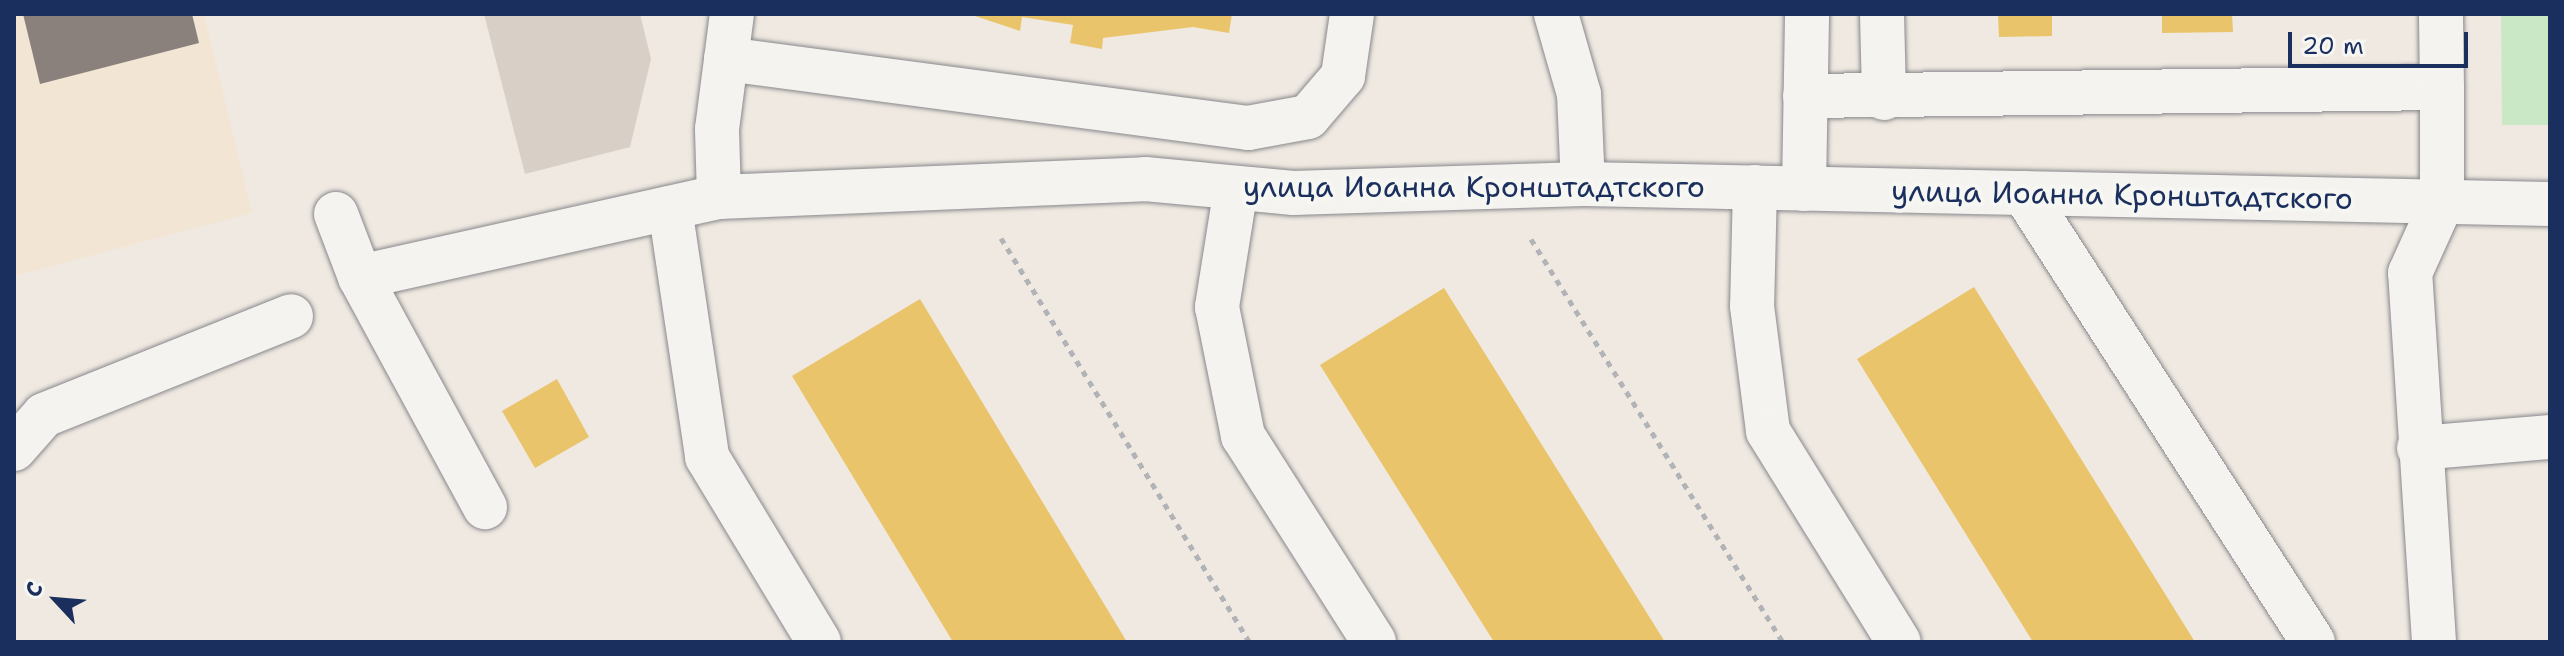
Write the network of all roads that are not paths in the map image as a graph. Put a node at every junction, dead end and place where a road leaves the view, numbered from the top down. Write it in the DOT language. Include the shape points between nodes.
graph roads {
  1 [pos="732,14"];
  2 [pos="1352,14"];
  3 [pos="1556,14"];
  4 [pos="1807,14"];
  5 [pos="1882,14"];
  6 [pos="2441,14"];
  7 [pos="726,59"];
  8 [pos="2442,88"];
  9 [pos="1805,96"];
  10 [pos="1884,98"];
  11 [pos="1583,184"];
  12 [pos="1755,187"];
  13 [pos="1236,188"];
  14 [pos="1804,189"];
  15 [pos="2024,193"];
  16 [pos="719,197"];
  17 [pos="2442,202"];
  18 [pos="2550,204"];
  19 [pos="670,208"];
  20 [pos="336,214"];
  21 [pos="360,277"];
  22 [pos="291,316"];
  23 [pos="2550,437"];
  24 [pos="2419,448"];
  25 [pos="14,449"];
  26 [pos="485,507"];
  27 [pos="819,642"];
  28 [pos="1374,642"];
  29 [pos="1899,642"];
  30 [pos="2313,642"];
  31 [pos="2434,642"];
  1 -- 7 [label="street"];
  2 -- 7 [label="street" via="1343,76 1308,117 1248,128"];
  3 -- 11 [label="street" via="1579,94"];
  4 -- 9 [label="street"];
  5 -- 10 [label="street"];
  6 -- 8 [label="street"];
  7 -- 16 [label="street" via="717,129"];
  8 -- 10 [label="street"];
  8 -- 17 [label="street"];
  9 -- 10 [label="street"];
  9 -- 14 [label="street"];
  11 -- 12 [label="street, улица Иоанна Кронштадтского"];
  11 -- 13 [label="street, улица Иоанна Кронштадтского"];
  12 -- 14 [label="street, улица Иоанна Кронштадтского"];
  12 -- 29 [label="street" via="1752,306 1768,431"];
  13 -- 16 [label="street, улица Иоанна Кронштадтского" via="1145,179"];
  13 -- 28 [label="street" via="1217,307 1243,436"];
  14 -- 15 [label="street, улица Иоанна Кронштадтского"];
  15 -- 17 [label="street, улица Иоанна Кронштадтского"];
  15 -- 30 [label="street"];
  16 -- 19 [label="street, улица Иоанна Кронштадтского"];
  17 -- 18 [label="street, улица Иоанна Кронштадтского"];
  17 -- 24 [label="street" via="2410,273"];
  19 -- 21 [label="street, улица Иоанна Кронштадтского"];
  19 -- 27 [label="street" via="707,457"];
  20 -- 21 [label="street"];
  21 -- 26 [label="street"];
  22 -- 25 [label="street" via="44,415"];
  23 -- 24 [label="street"];
  24 -- 31 [label="street"];
}
